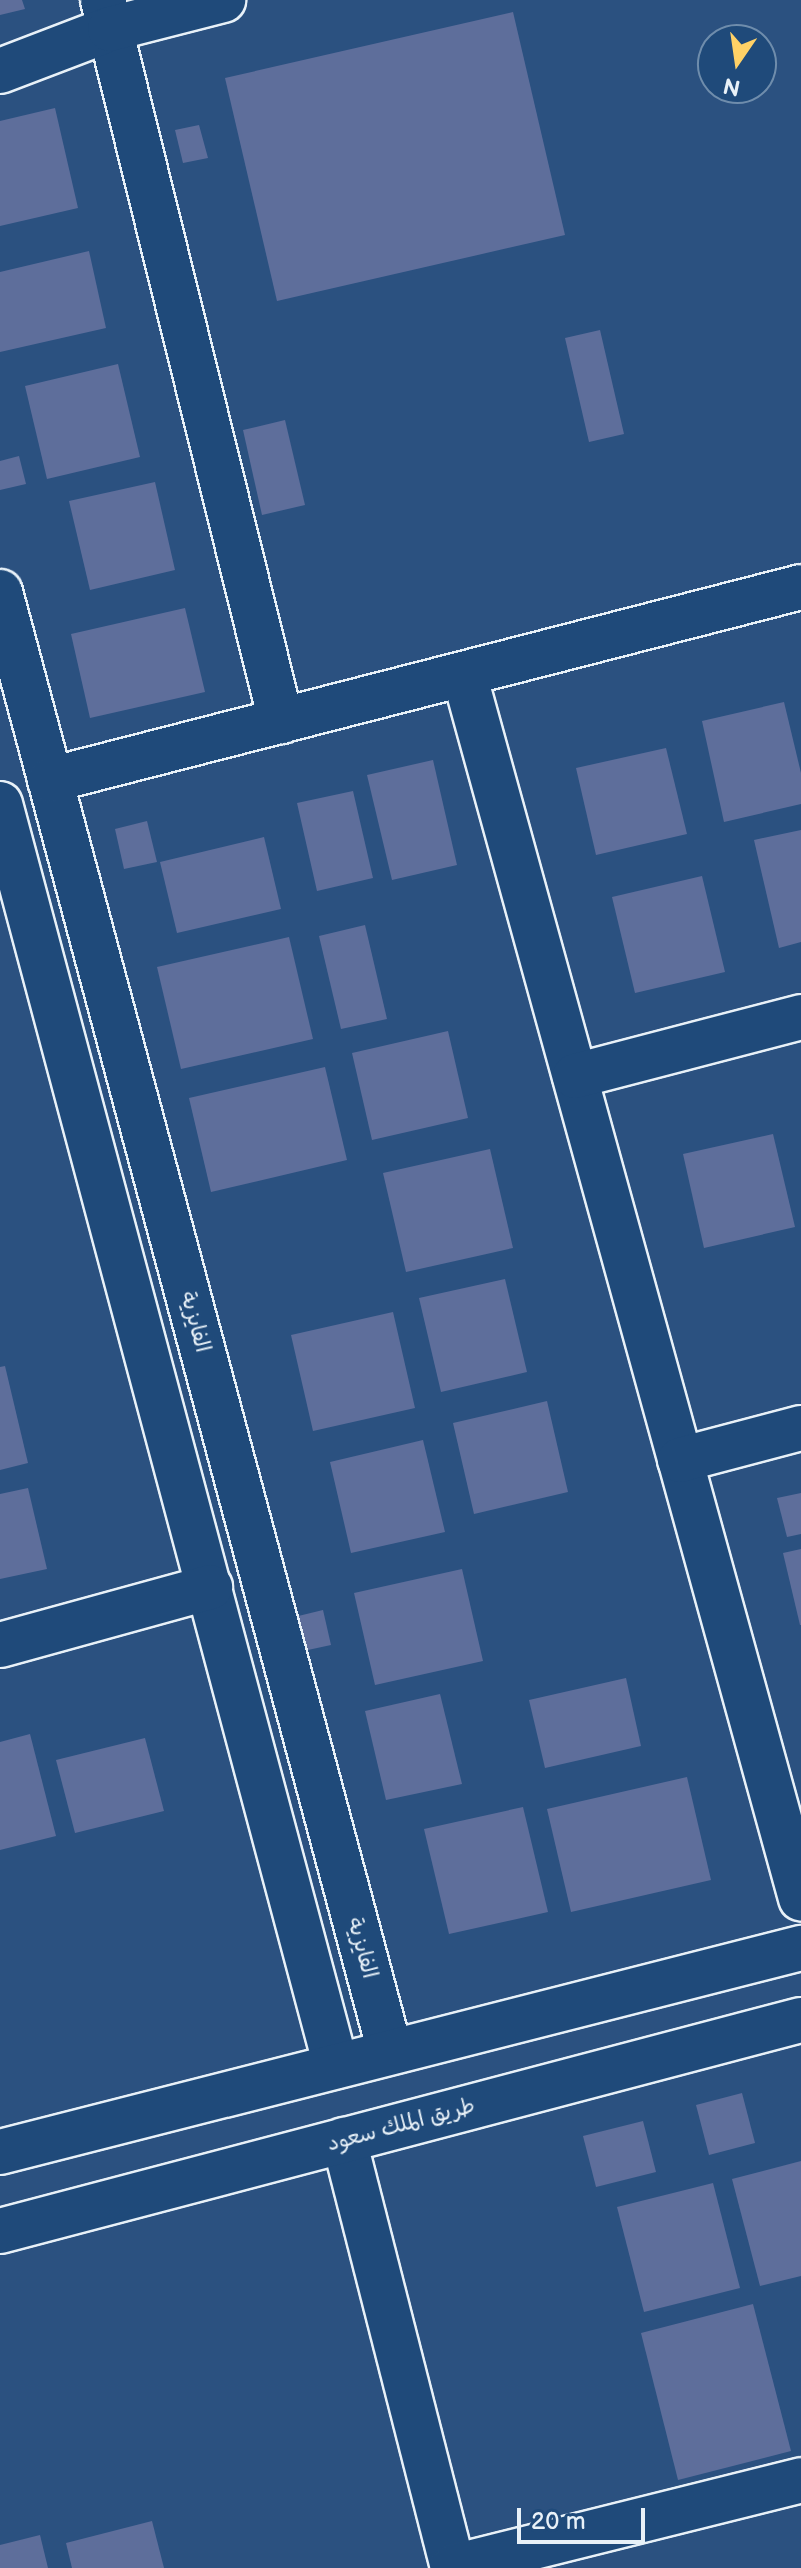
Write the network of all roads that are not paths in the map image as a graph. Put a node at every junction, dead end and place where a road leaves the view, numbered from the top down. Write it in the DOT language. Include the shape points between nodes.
graph roads {
  1 [pos="223,0"];
  2 [pos="107,14"];
  3 [pos="0,71"];
  4 [pos="801,587"];
  5 [pos="0,592"];
  6 [pos="464,674"];
  7 [pos="281,721"];
  8 [pos="50,780"];
  9 [pos="0,804"];
  10 [pos="12,896"];
  11 [pos="801,1017"];
  12 [pos="575,1076"];
  13 [pos="801,1428"];
  14 [pos="680,1460"];
  15 [pos="210,1587"];
  16 [pos="0,1645"];
  17 [pos="801,1898"];
  18 [pos="801,1948"];
  19 [pos="801,2020"];
  20 [pos="390,2052"];
  21 [pos="336,2066"];
  22 [pos="344,2140"];
  23 [pos="0,2152"];
  24 [pos="0,2231"];
  25 [pos="801,2480"];
  26 [pos="453,2568"];
  1 -- 2 [label="street"];
  2 -- 3 [label="street"];
  2 -- 7 [label="street"];
  4 -- 6 [label="street"];
  5 -- 8 [label="street, الفايزية"];
  6 -- 7 [label="street"];
  6 -- 12 [label="street"];
  7 -- 8 [label="street"];
  8 -- 20 [label="street, الفايزية"];
  9 -- 10 [label="street"];
  10 -- 15 [label="street"];
  11 -- 12 [label="street"];
  12 -- 14 [label="street"];
  13 -- 14 [label="street"];
  14 -- 17 [label="street"];
  15 -- 16 [label="street"];
  15 -- 21 [label="street"];
  18 -- 20 [label="street"];
  19 -- 22 [label="street, طريق الملك سعود"];
  20 -- 21 [label="street"];
  21 -- 23 [label="street"];
  22 -- 24 [label="street, طريق الملك سعود"];
  22 -- 26 [label="street"];
  25 -- 26 [label="street"];
}
